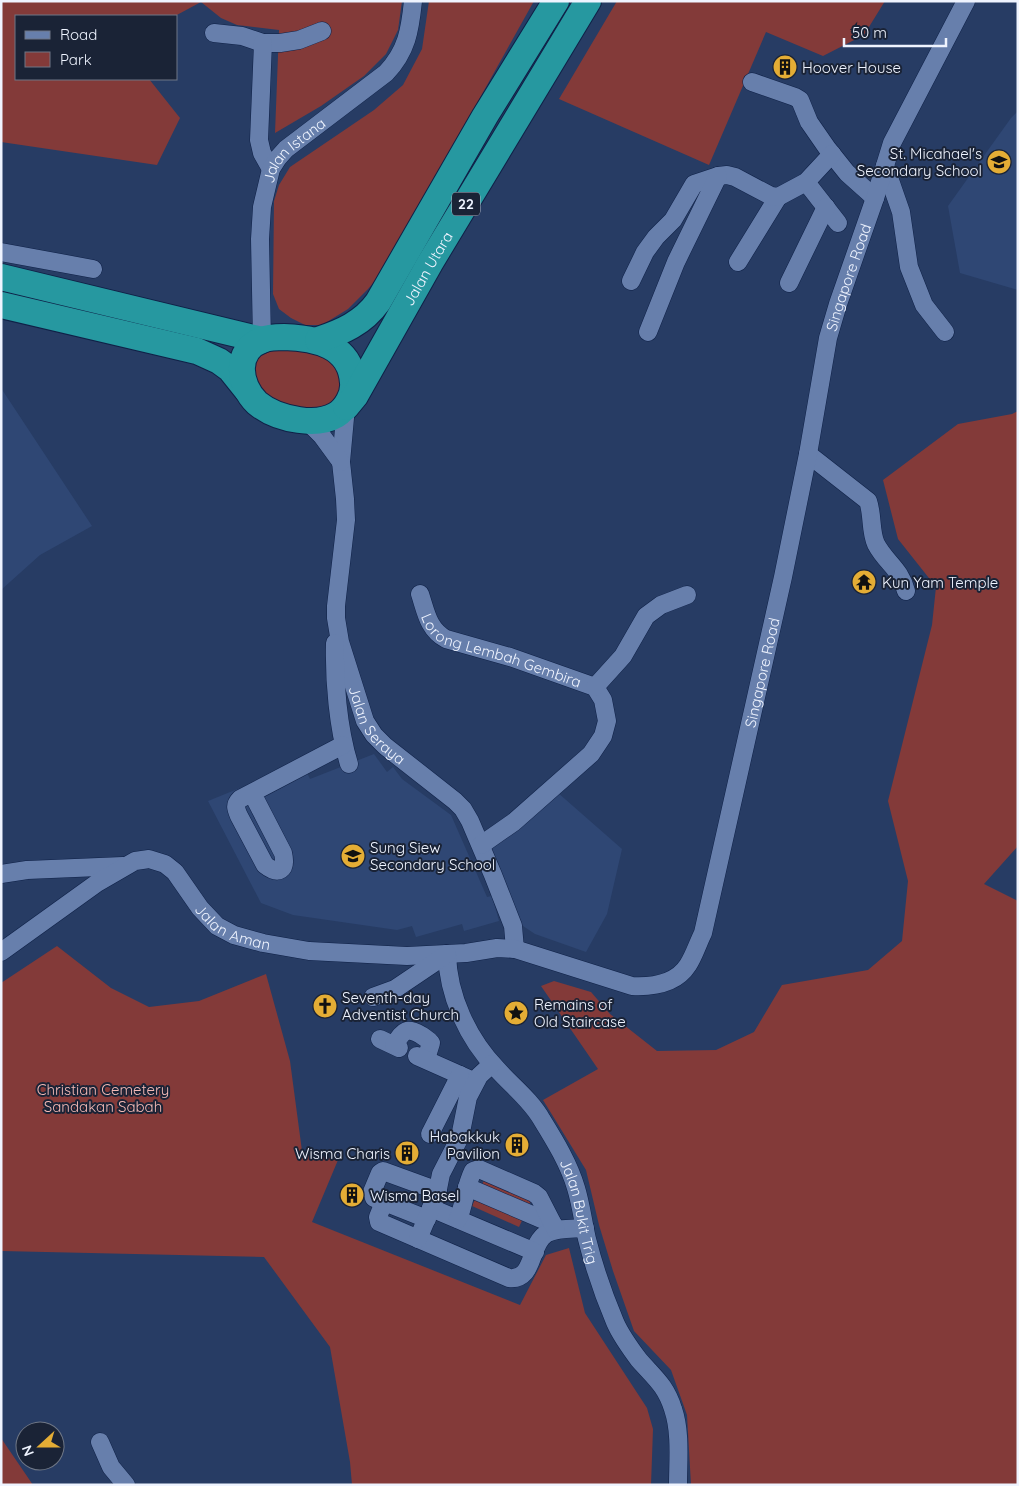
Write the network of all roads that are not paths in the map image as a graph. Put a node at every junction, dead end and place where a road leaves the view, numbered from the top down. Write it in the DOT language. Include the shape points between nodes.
graph roads {
  1 [pos="413,1"];
  2 [pos="556,1"];
  3 [pos="588,1"];
  4 [pos="966,1"];
  5 [pos="322,31"];
  6 [pos="214,33"];
  7 [pos="263,44"];
  8 [pos="752,82"];
  9 [pos="832,154"];
  10 [pos="885,166"];
  11 [pos="270,169"];
  12 [pos="718,176"];
  13 [pos="806,182"];
  14 [pos="778,197"];
  15 [pos="875,198"];
  16 [pos="826,207"];
  17 [pos="838,222"];
  18 [pos="1,252"];
  19 [pos="738,262"];
  20 [pos="94,269"];
  21 [pos="1,277"];
  22 [pos="631,281"];
  23 [pos="788,283"];
  24 [pos="1,305"];
  25 [pos="648,332"];
  26 [pos="945,332"];
  27 [pos="262,340"];
  28 [pos="318,340"];
  29 [pos="246,389"];
  30 [pos="346,407"];
  31 [pos="308,422"];
  32 [pos="808,454"];
  33 [pos="341,462"];
  34 [pos="906,591"];
  35 [pos="420,594"];
  36 [pos="687,595"];
  37 [pos="336,618"];
  38 [pos="595,687"];
  39 [pos="344,745"];
  40 [pos="350,764"];
  41 [pos="252,793"];
  42 [pos="481,845"];
  43 [pos="126,866"];
  44 [pos="1,874"];
  45 [pos="515,949"];
  46 [pos="1,952"];
  47 [pos="447,954"];
  48 [pos="373,997"];
  49 [pos="391,1044"];
  50 [pos="492,1064"];
  51 [pos="468,1079"];
  52 [pos="430,1134"];
  53 [pos="438,1191"];
  54 [pos="384,1202"];
  55 [pos="429,1214"];
  56 [pos="458,1219"];
  57 [pos="555,1227"];
  58 [pos="585,1228"];
  59 [pos="418,1239"];
  60 [pos="535,1252"];
  61 [pos="100,1442"];
  62 [pos="126,1485"];
  63 [pos="678,1485"];
  1 -- 11 [label="street, Jalan Istana" via="410,28 403,51 394,65 286,149"];
  2 -- 28 [label="highway, Jalan Utara / 22" via="485,116 378,302 358,323"];
  3 -- 30 [label="highway, Jalan Utara / 22"];
  4 -- 10 [label="street" via="892,142"];
  5 -- 7 [label="street" via="298,40"];
  6 -- 7 [label="street" via="242,36"];
  7 -- 11 [label="street" via="259,140"];
  8 -- 9 [label="street" via="800,100 809,122"];
  9 -- 13 [label="street"];
  9 -- 15 [label="street" via="847,173"];
  10 -- 15 [label="street, Singapore Road"];
  10 -- 26 [label="street" via="901,212 908,267 924,305"];
  11 -- 27 [label="street, Jalan Istana" via="261,223"];
  12 -- 14 [label="street" via="727,174"];
  12 -- 22 [label="street" via="694,184 673,220 644,252"];
  12 -- 25 [label="street" via="676,262"];
  13 -- 14 [label="street"];
  13 -- 16 [label="street"];
  14 -- 19 [label="street"];
  15 -- 32 [label="street, Singapore Road" via="828,338"];
  16 -- 17 [label="street"];
  16 -- 23 [label="street"];
  18 -- 20 [label="street"];
  21 -- 27 [label="highway, 22"];
  24 -- 29 [label="highway, 22" via="197,351 230,369"];
  27 -- 28 [label="highway, 22" via="284,337"];
  27 -- 29 [label="highway" via="250,346 241,363"];
  28 -- 30 [label="highway, 22" via="338,352 352,372 354,384"];
  29 -- 31 [label="highway, 22" via="257,403 283,418"];
  30 -- 31 [label="highway, 22" via="329,418"];
  30 -- 33 [label="street, Jalan Seraya"];
  31 -- 33 [label="street, Jalan Seraya"];
  32 -- 34 [label="street" via="868,501 872,512 872,534 902,577"];
  32 -- 45 [label="street, Singapore Road" via="703,933 688,966 662,984 632,986"];
  33 -- 37 [label="street, Jalan Seraya" via="346,520"];
  35 -- 38 [label="street, Lorong Lembah Gembira" via="431,627 438,635"];
  36 -- 38 [label="street" via="661,605 646,616 623,656"];
  37 -- 39 [label="street" via="335,666"];
  37 -- 42 [label="street, Jalan Seraya" via="340,642 365,722 385,746 455,801"];
  38 -- 42 [label="street, Lorong Lembah Gembira" via="603,700 607,721 603,736 591,754 514,822"];
  39 -- 40 [label="street"];
  39 -- 41 [label="street"];
  42 -- 45 [label="street, Jalan Seraya" via="513,926"];
  43 -- 44 [label="street"];
  43 -- 46 [label="street, Jalan Aman"];
  43 -- 47 [label="street, Jalan Aman" via="135,860 149,859 165,864 175,872 217,926 234,935 263,943 309,951 407,956"];
  45 -- 47 [label="street, Jalan Aman"];
  47 -- 48 [label="street" via="401,986"];
  47 -- 50 [label="street, Jalan Bukit Trig" via="450,986 471,1036"];
  49 -- 51 [label="street" via="402,1033 413,1031 431,1043 422,1058"];
  50 -- 51 [label="street" via="479,1076"];
  50 -- 58 [label="street, Jalan Bukit Trig" via="542,1119 576,1186"];
  51 -- 52 [label="street"];
  51 -- 53 [label="street" via="460,1137 441,1174"];
  53 -- 54 [label="street" via="383,1171 372,1195"];
  53 -- 55 [label="street"];
  54 -- 55 [label="street"];
  54 -- 59 [label="street" via="379,1222"];
  55 -- 56 [label="street"];
  55 -- 59 [label="street"];
  56 -- 57 [label="street" via="473,1171 479,1169 534,1194"];
  56 -- 60 [label="street"];
  57 -- 58 [label="street"];
  57 -- 60 [label="street" via="541,1239"];
  58 -- 63 [label="street, Jalan Bukit Trig" via="592,1258 619,1330 633,1352 657,1378 672,1405"];
  59 -- 60 [label="street" via="509,1278 521,1277"];
  61 -- 62 [label="street" via="111,1468"];
}
